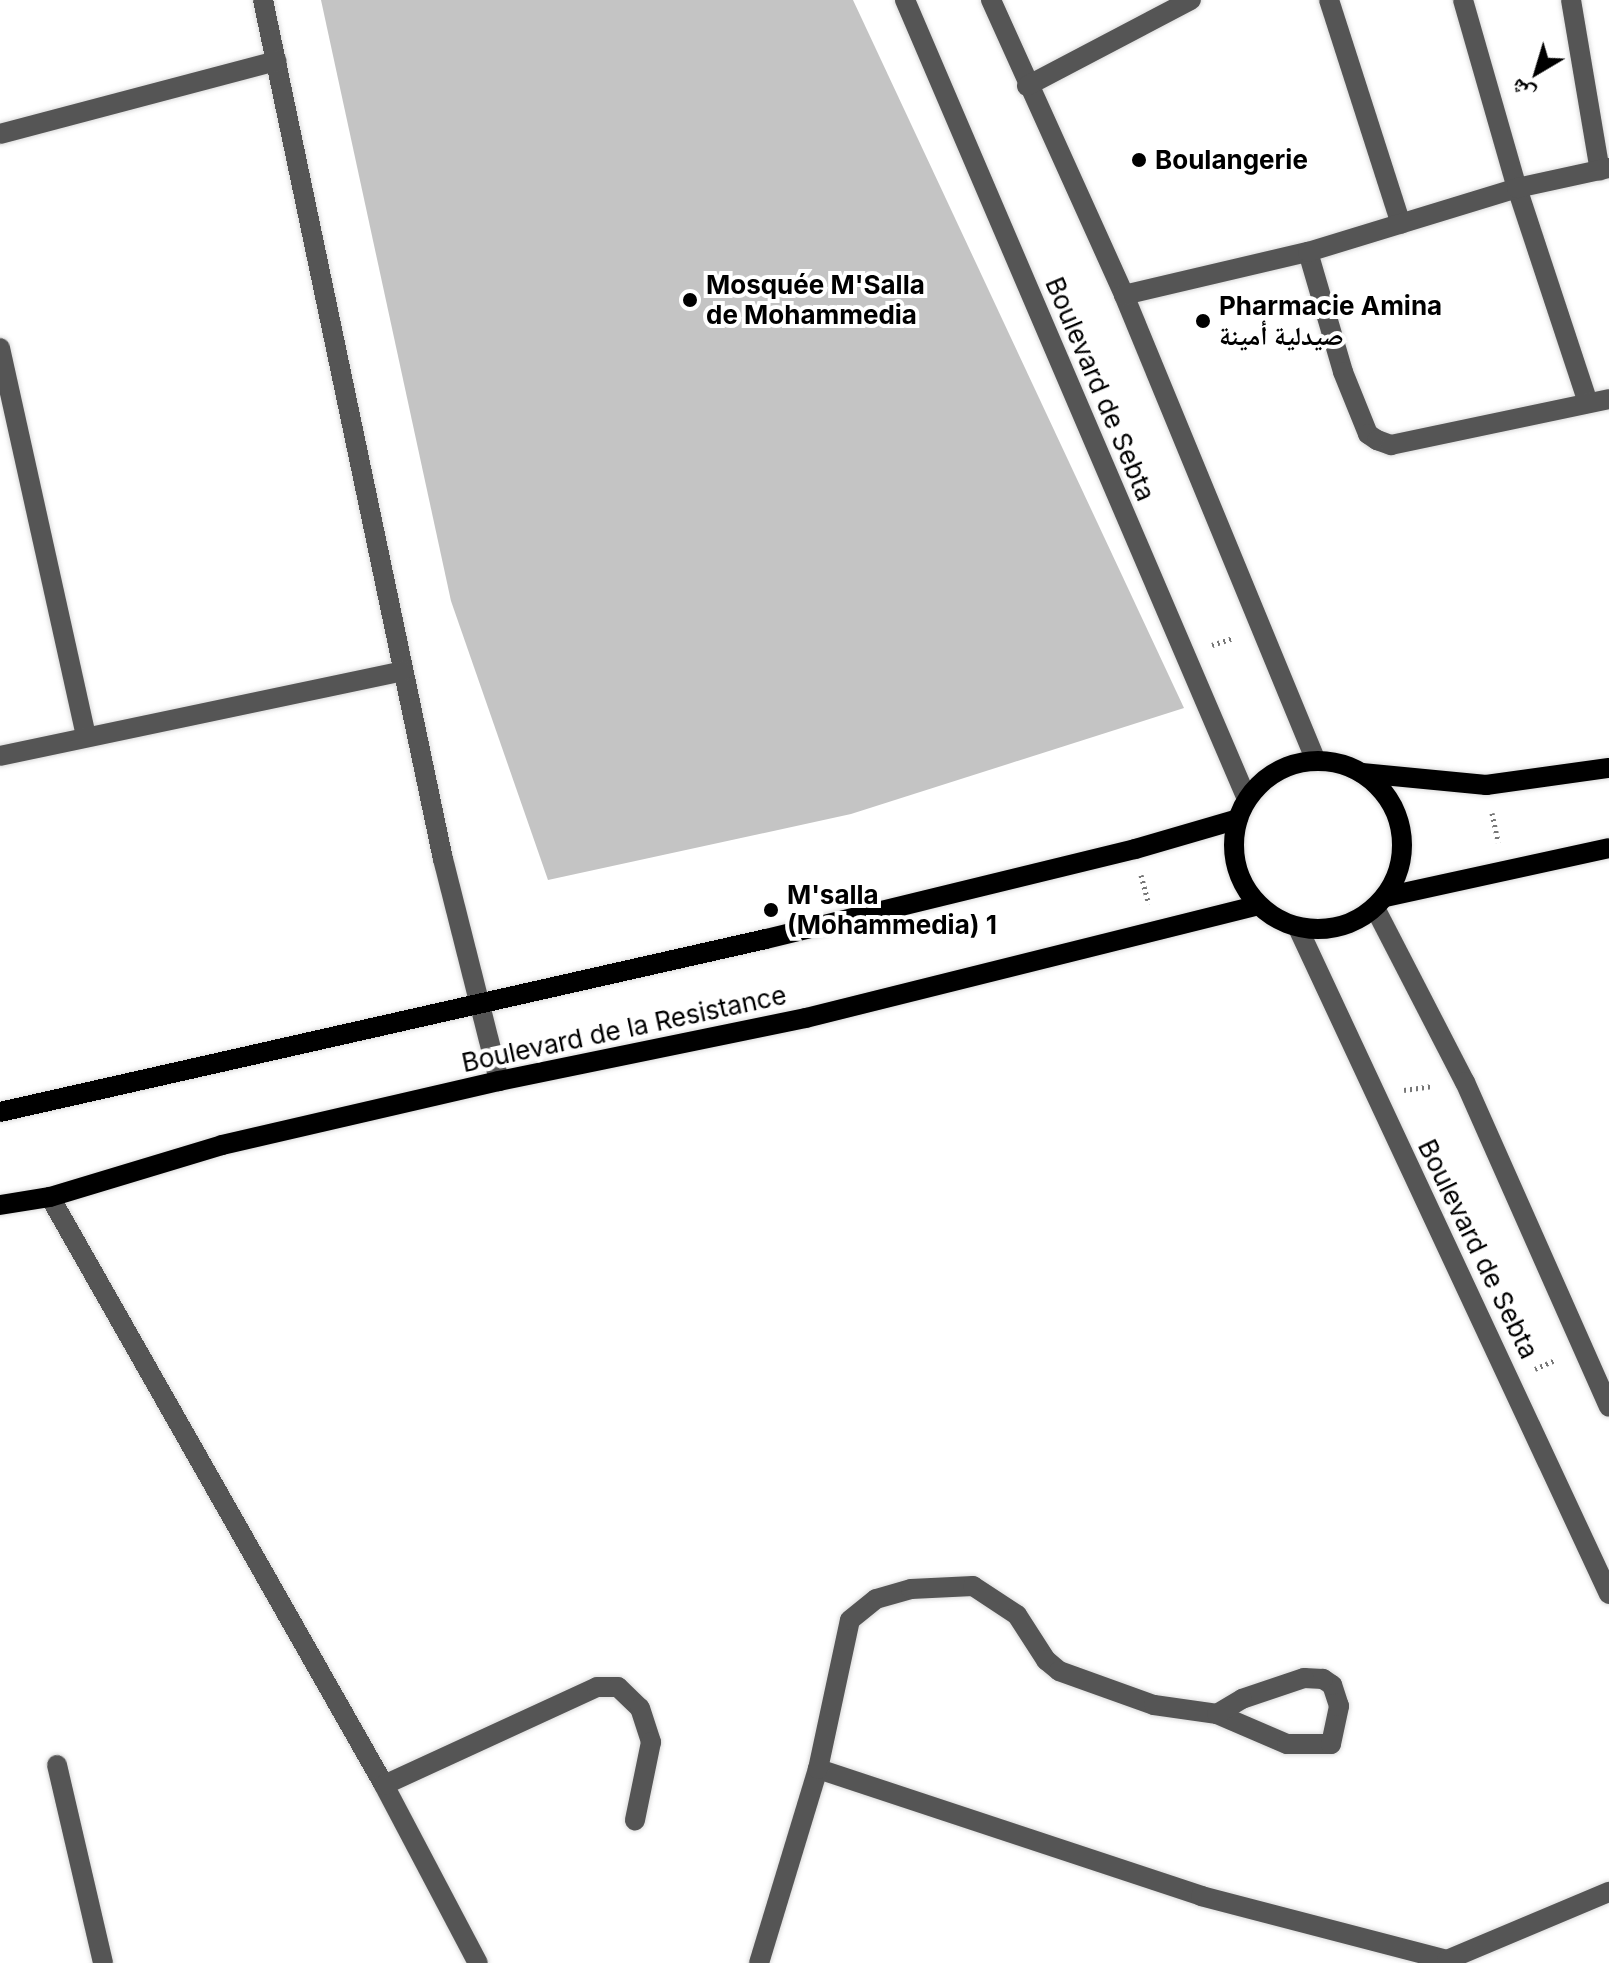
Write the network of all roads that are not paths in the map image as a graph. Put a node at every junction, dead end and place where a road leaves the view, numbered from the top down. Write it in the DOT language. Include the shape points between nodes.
graph roads {
  1 [pos="263,0"];
  2 [pos="905,0"];
  3 [pos="991,0"];
  4 [pos="1329,0"];
  5 [pos="1463,0"];
  6 [pos="1571,0"];
  7 [pos="1188,1"];
  8 [pos="277,61"];
  9 [pos="1027,86"];
  10 [pos="0,134"];
  11 [pos="1604,170"];
  12 [pos="1517,188"];
  13 [pos="1401,224"];
  14 [pos="1308,252"];
  15 [pos="1124,295"];
  16 [pos="0,348"];
  17 [pos="1609,399"];
  18 [pos="1588,403"];
  19 [pos="9,432"];
  20 [pos="402,671"];
  21 [pos="86,737"];
  22 [pos="0,756"];
  23 [pos="1316,761"];
  24 [pos="1609,768"];
  25 [pos="1362,773"];
  26 [pos="1247,799"];
  27 [pos="1238,819"];
  28 [pos="1609,848"];
  29 [pos="1380,903"];
  30 [pos="1258,905"];
  31 [pos="1298,928"];
  32 [pos="478,1004"];
  33 [pos="499,1081"];
  34 [pos="0,1112"];
  35 [pos="50,1197"];
  36 [pos="0,1205"];
  37 [pos="1609,1407"];
  38 [pos="1609,1594"];
  39 [pos="1217,1714"];
  40 [pos="57,1765"];
  41 [pos="818,1769"];
  42 [pos="384,1785"];
  43 [pos="635,1820"];
  44 [pos="1609,1892"];
  45 [pos="1446,1962"];
  46 [pos="103,1963"];
  47 [pos="478,1963"];
  48 [pos="759,1963"];
  1 -- 8 [label="street"];
  2 -- 26 [label="street, Boulevard de Sebta"];
  3 -- 9 [label="street"];
  4 -- 13 [label="street"];
  5 -- 12 [label="street"];
  6 -- 11 [label="street"];
  7 -- 9 [label="street"];
  8 -- 10 [label="street"];
  8 -- 20 [label="street"];
  9 -- 15 [label="street"];
  11 -- 12 [label="street"];
  12 -- 13 [label="street"];
  12 -- 18 [label="street"];
  13 -- 14 [label="street"];
  14 -- 15 [label="street"];
  14 -- 18 [label="street" via="1348,384 1368,434 1377,440 1391,445"];
  15 -- 23 [label="street"];
  16 -- 19 [label="street"];
  17 -- 18 [label="street"];
  19 -- 21 [label="street"];
  20 -- 21 [label="street"];
  20 -- 32 [label="street"];
  21 -- 22 [label="street"];
  23 -- 25 [label="main road"];
  23 -- 26 [label="main road" via="1289,766"];
  24 -- 25 [label="main road" via="1486,785"];
  25 -- 29 [label="main road" via="1383,792 1402,840 1398,872"];
  26 -- 27 [label="main road"];
  27 -- 30 [label="main road" via="1236,865"];
  27 -- 32 [label="main road, Boulevard de la Resistance" via="1135,849"];
  28 -- 29 [label="main road"];
  29 -- 31 [label="main road" via="1351,923 1325,930"];
  29 -- 37 [label="street, Boulevard de Sebta"];
  30 -- 31 [label="main road"];
  30 -- 33 [label="main road, Boulevard de la Resistance" via="806,1018"];
  31 -- 38 [label="street, Boulevard de Sebta"];
  32 -- 33 [label="street"];
  32 -- 34 [label="main road, Boulevard de la Resistance"];
  33 -- 35 [label="main road, Boulevard de la Resistance" via="222,1145"];
  35 -- 36 [label="main road, Boulevard de la Resistance"];
  35 -- 42 [label="street"];
  39 -- 39 [label="street" via="1287,1744 1312,1748 1331,1744 1339,1706 1332,1685 1304,1678 1261,1691"];
  39 -- 41 [label="street" via="1154,1705 1059,1671 1017,1615 983,1589 911,1589 876,1599 850,1620"];
  40 -- 46 [label="street"];
  41 -- 45 [label="street" via="1201,1896"];
  41 -- 48 [label="street"];
  42 -- 43 [label="street" via="597,1687 618,1687 640,1708 651,1742"];
  42 -- 47 [label="street"];
  44 -- 45 [label="street"];
}
